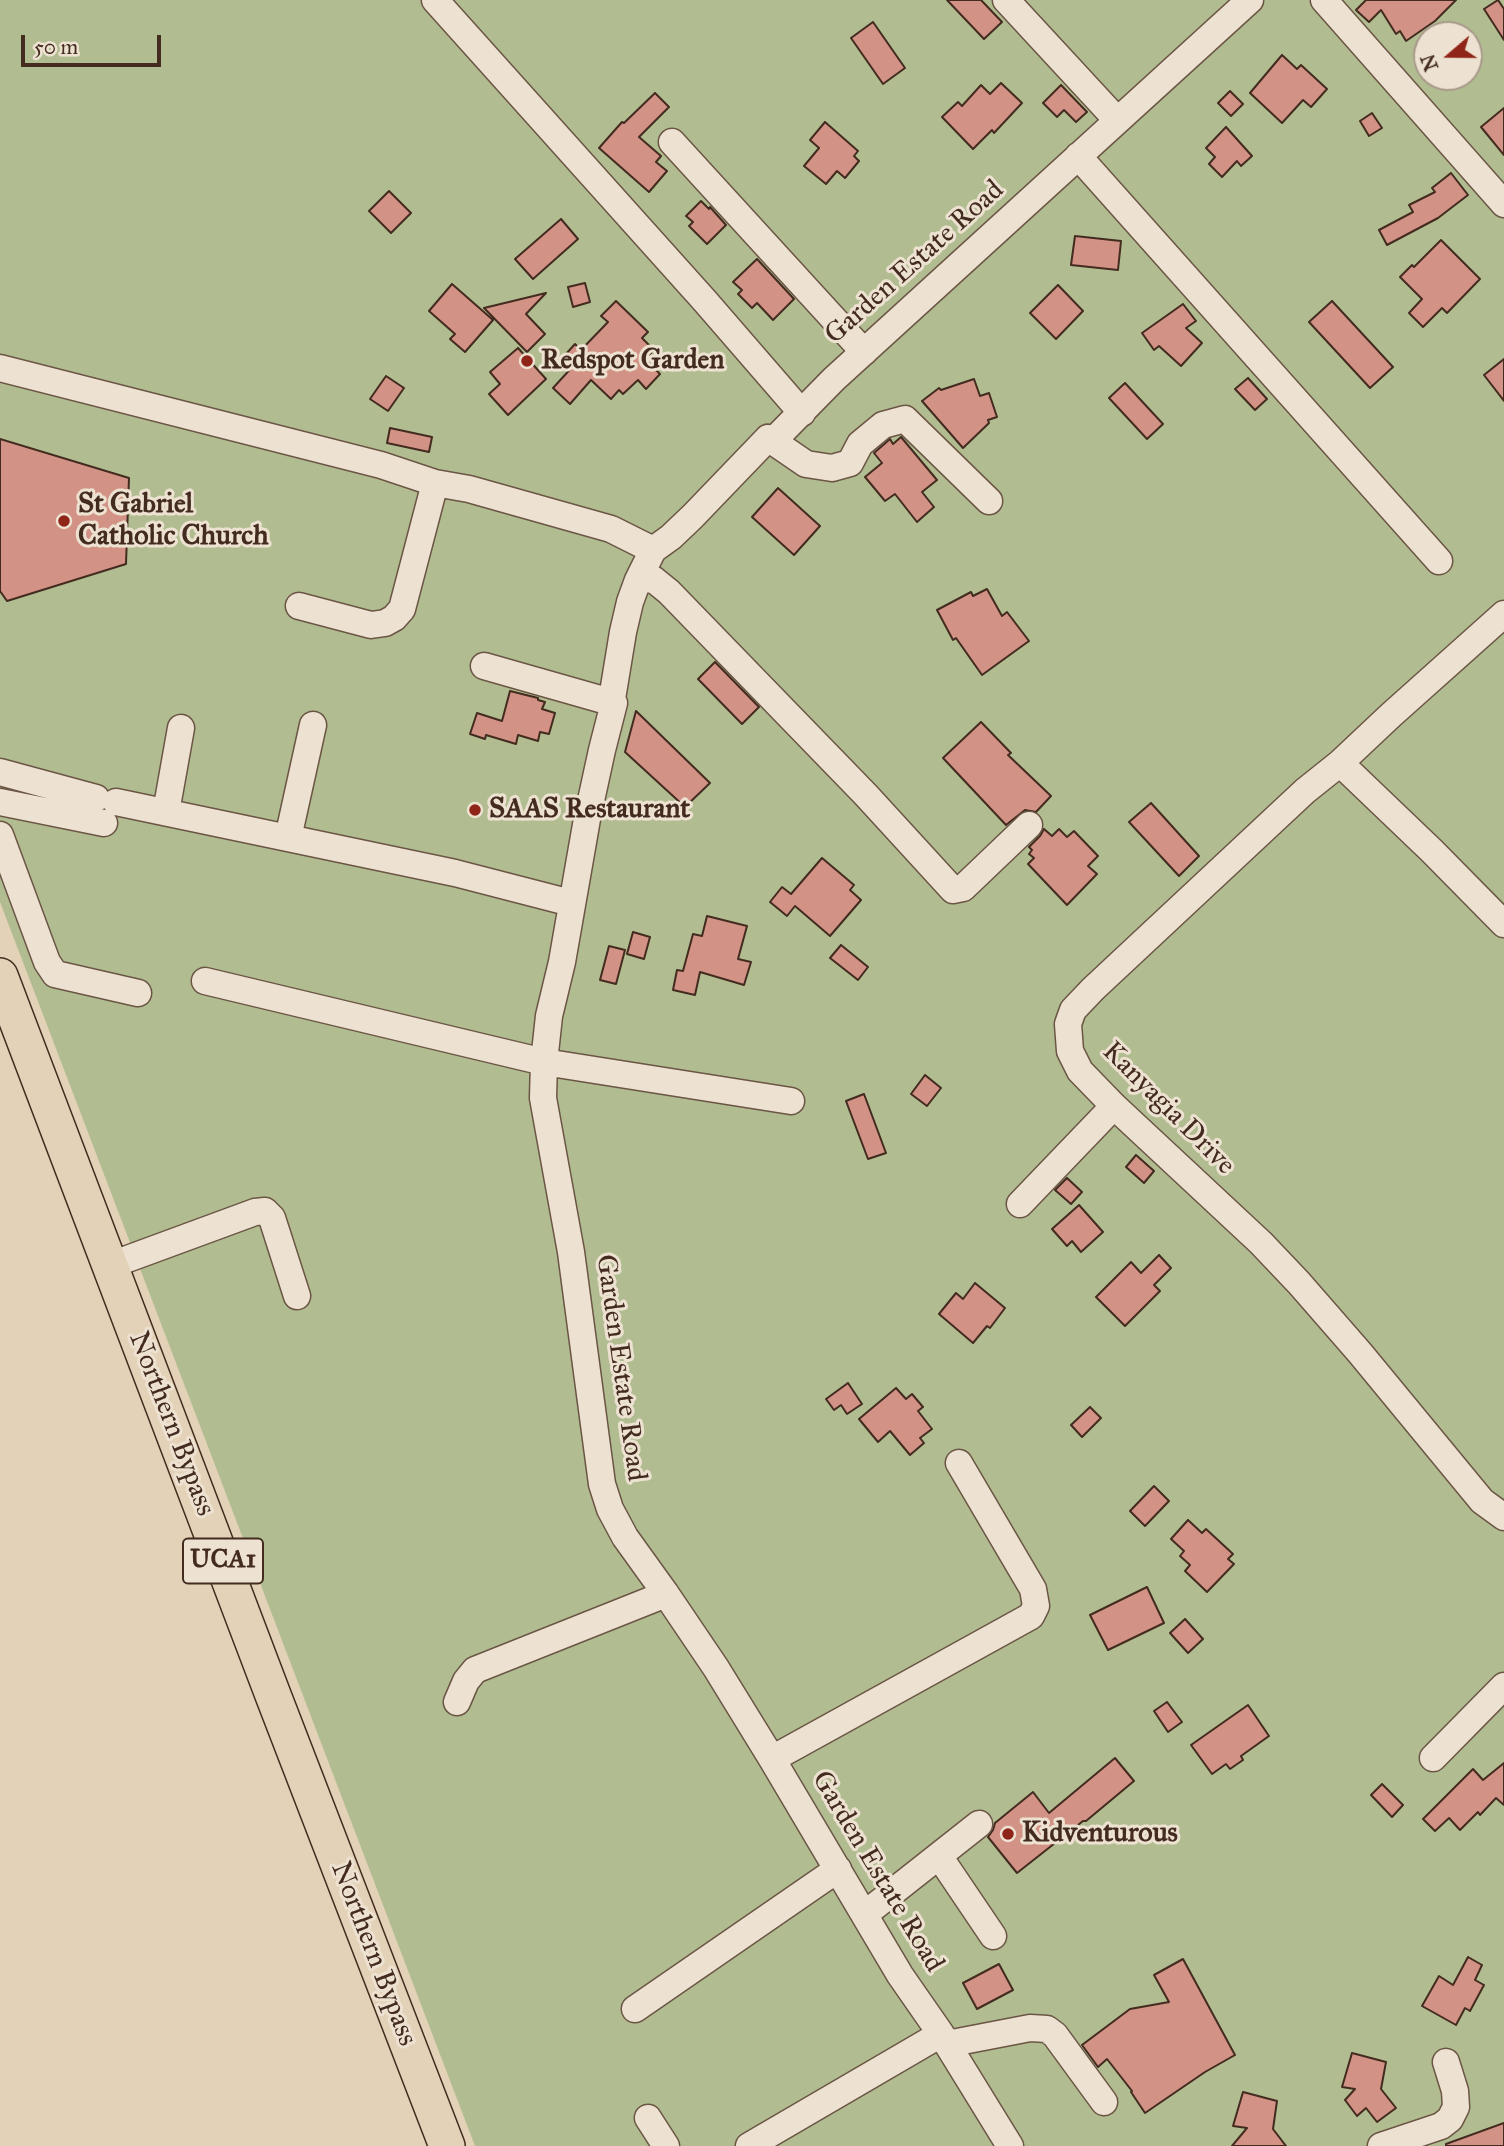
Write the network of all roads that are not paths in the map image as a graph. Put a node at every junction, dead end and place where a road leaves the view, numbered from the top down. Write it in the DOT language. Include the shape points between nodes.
graph roads {
  1 [pos="435,0"];
  2 [pos="1006,0"];
  3 [pos="1250,0"];
  4 [pos="1324,0"];
  5 [pos="1117,120"];
  6 [pos="672,142"];
  7 [pos="1078,156"];
  8 [pos="1504,204"];
  9 [pos="864,352"];
  10 [pos="0,368"];
  11 [pos="802,413"];
  12 [pos="768,438"];
  13 [pos="435,483"];
  14 [pos="989,501"];
  15 [pos="653,550"];
  16 [pos="1439,561"];
  17 [pos="638,580"];
  18 [pos="299,606"];
  19 [pos="1504,614"];
  20 [pos="484,666"];
  21 [pos="614,703"];
  22 [pos="313,725"];
  23 [pos="181,728"];
  24 [pos="1340,763"];
  25 [pos="0,772"];
  26 [pos="0,802"];
  27 [pos="105,808"];
  28 [pos="166,812"];
  29 [pos="1029,825"];
  30 [pos="0,835"];
  31 [pos="288,838"];
  32 [pos="571,903"];
  33 [pos="1504,924"];
  34 [pos="0,976"];
  35 [pos="205,981"];
  36 [pos="138,993"];
  37 [pos="544,1062"];
  38 [pos="791,1101"];
  39 [pos="1114,1106"];
  40 [pos="1020,1204"];
  41 [pos="111,1265"];
  42 [pos="297,1296"];
  43 [pos="960,1463"];
  44 [pos="1504,1517"];
  45 [pos="666,1594"];
  46 [pos="1504,1686"];
  47 [pos="457,1702"];
  48 [pos="1433,1758"];
  49 [pos="772,1759"];
  50 [pos="979,1825"];
  51 [pos="939,1856"];
  52 [pos="838,1869"];
  53 [pos="865,1914"];
  54 [pos="993,1936"];
  55 [pos="635,2009"];
  56 [pos="944,2039"];
  57 [pos="1446,2062"];
  58 [pos="1104,2102"];
  59 [pos="648,2118"];
  60 [pos="447,2146"];
  61 [pos="666,2146"];
  62 [pos="749,2146"];
  63 [pos="1010,2146"];
  64 [pos="1381,2146"];
  1 -- 11 [label="street"];
  2 -- 5 [label="street"];
  3 -- 5 [label="street, Garden Estate Road"];
  4 -- 8 [label="street"];
  5 -- 7 [label="street, Garden Estate Road"];
  6 -- 9 [label="street"];
  7 -- 9 [label="street, Garden Estate Road"];
  7 -- 16 [label="street"];
  9 -- 11 [label="street, Garden Estate Road"];
  10 -- 13 [label="street" via="381,465"];
  11 -- 12 [label="street, Garden Estate Road" via="775,440"];
  12 -- 14 [label="street" via="806,464 832,468 850,463 860,444 883,425 905,419"];
  12 -- 15 [label="street, Garden Estate Road" via="693,516"];
  13 -- 15 [label="street" via="611,529"];
  13 -- 18 [label="street" via="402,609 394,618 371,625"];
  15 -- 17 [label="street, Garden Estate Road"];
  17 -- 21 [label="street, Garden Estate Road" via="623,632"];
  17 -- 29 [label="street" via="653,579 670,592 953,890 963,888"];
  19 -- 24 [label="street, Kanyagia Drive"];
  20 -- 21 [label="street"];
  21 -- 32 [label="street, Garden Estate Road"];
  22 -- 31 [label="street"];
  23 -- 28 [label="street"];
  24 -- 33 [label="street"];
  24 -- 39 [label="street, Kanyagia Drive" via="1073,1010 1068,1024 1070,1051 1080,1071"];
  25 -- 27 [label="street"];
  26 -- 27 [label="street"];
  27 -- 28 [label="street"];
  28 -- 31 [label="street"];
  30 -- 36 [label="street" via="55,974"];
  31 -- 32 [label="street"];
  32 -- 37 [label="street, Garden Estate Road"];
  34 -- 41 [label="main road, Northern Bypass / UCA1"];
  35 -- 37 [label="street"];
  37 -- 38 [label="street"];
  37 -- 45 [label="street, Garden Estate Road" via="546,1123 571,1252 602,1484 625,1537"];
  39 -- 40 [label="street"];
  39 -- 44 [label="street, Kanyagia Drive" via="1299,1283 1482,1501"];
  41 -- 42 [label="street" via="265,1211 272,1218"];
  41 -- 60 [label="main road, Northern Bypass / UCA1"];
  43 -- 49 [label="street" via="1033,1589 1036,1606 1031,1616"];
  45 -- 47 [label="street" via="475,1670"];
  45 -- 49 [label="street, Garden Estate Road"];
  46 -- 48 [label="street"];
  49 -- 52 [label="street, Garden Estate Road"];
  50 -- 51 [label="street"];
  51 -- 53 [label="street"];
  51 -- 54 [label="street"];
  52 -- 53 [label="street, Garden Estate Road"];
  52 -- 55 [label="street"];
  53 -- 56 [label="street, Garden Estate Road"];
  56 -- 58 [label="street" via="1047,2029"];
  56 -- 62 [label="street"];
  56 -- 63 [label="street, Garden Estate Road"];
  57 -- 64 [label="street" via="1455,2091 1456,2107 1450,2119"];
  59 -- 61 [label="street"];
}
